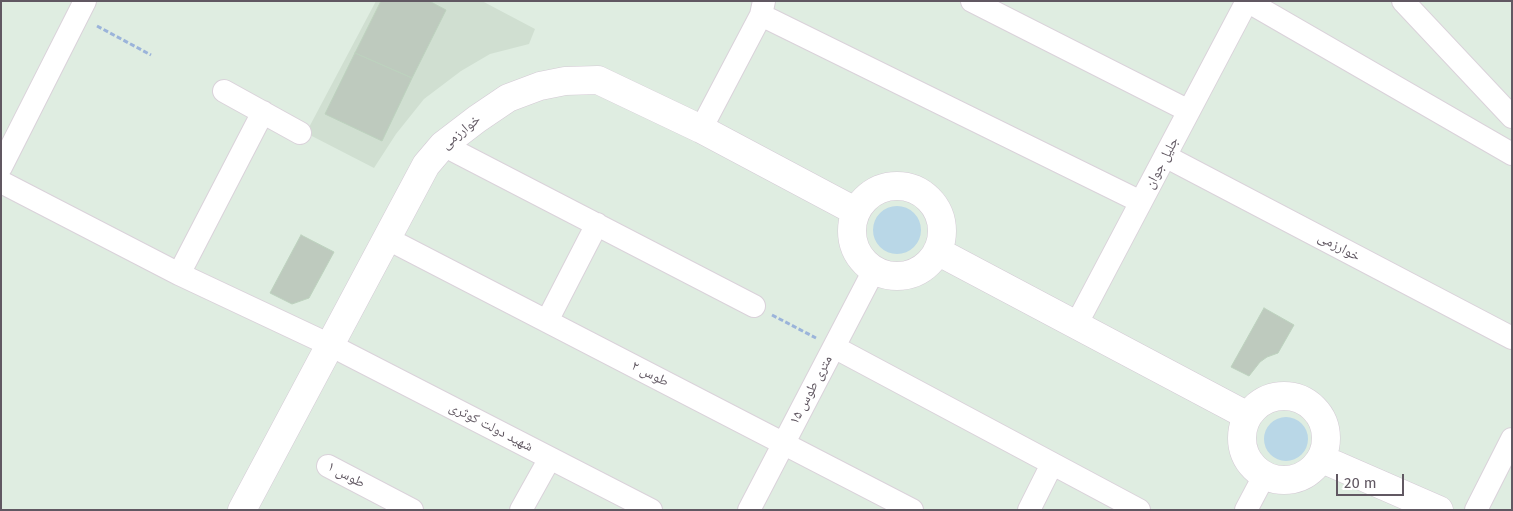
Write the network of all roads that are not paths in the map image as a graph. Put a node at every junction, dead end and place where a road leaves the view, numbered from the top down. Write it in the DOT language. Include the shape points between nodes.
graph roads {
  1 [pos="972,1"];
  2 [pos="1247,1"];
  3 [pos="1403,1"];
  4 [pos="763,8"];
  5 [pos="82,9"];
  6 [pos="224,91"];
  7 [pos="263,112"];
  8 [pos="1189,112"];
  9 [pos="1512,117"];
  10 [pos="701,129"];
  11 [pos="300,133"];
  12 [pos="444,144"];
  13 [pos="1512,154"];
  14 [pos="1165,156"];
  15 [pos="1,167"];
  16 [pos="1,182"];
  17 [pos="1141,202"];
  18 [pos="855,211"];
  19 [pos="597,224"];
  20 [pos="388,238"];
  21 [pos="937,251"];
  22 [pos="874,270"];
  23 [pos="179,274"];
  24 [pos="754,306"];
  25 [pos="547,321"];
  26 [pos="1076,324"];
  27 [pos="1512,338"];
  28 [pos="330,345"];
  29 [pos="834,347"];
  30 [pos="1248,416"];
  31 [pos="1512,439"];
  32 [pos="783,443"];
  33 [pos="550,458"];
  34 [pos="1322,459"];
  35 [pos="1052,464"];
  36 [pos="328,466"];
  37 [pos="1264,476"];
  38 [pos="242,510"];
  39 [pos="412,510"];
  40 [pos="521,510"];
  41 [pos="651,510"];
  42 [pos="748,510"];
  43 [pos="912,510"];
  44 [pos="1029,510"];
  45 [pos="1138,510"];
  46 [pos="1246,510"];
  47 [pos="1439,510"];
  48 [pos="1476,510"];
  1 -- 8 [label="street"];
  2 -- 8 [label="street, جلیل جوان"];
  2 -- 13 [label="street"];
  3 -- 9 [label="street"];
  4 -- 10 [label="street"];
  4 -- 17 [label="street"];
  5 -- 15 [label="street"];
  6 -- 7 [label="street"];
  7 -- 11 [label="street"];
  7 -- 23 [label="street"];
  8 -- 14 [label="street, جلیل جوان"];
  10 -- 12 [label="street, خوارزمی" via="598,80 565,81 508,98"];
  10 -- 18 [label="street, خوارزمی"];
  12 -- 19 [label="street"];
  12 -- 20 [label="street, خوارزمی" via="426,165"];
  14 -- 17 [label="street, جلیل جوان"];
  14 -- 27 [label="street, خوارزمی"];
  16 -- 23 [label="street, شهید دولت کوثری"];
  17 -- 26 [label="street, جلیل جوان"];
  18 -- 21 [label="street" via="876,190 906,186 920,192 940,215 942,230"];
  18 -- 22 [label="street" via="852,241 858,255"];
  19 -- 24 [label="street"];
  19 -- 25 [label="street"];
  20 -- 25 [label="street, طوس ۲"];
  20 -- 28 [label="street, خوارزمی"];
  21 -- 22 [label="street" via="923,268 910,275 895,277"];
  21 -- 26 [label="street"];
  22 -- 29 [label="street, ۱۵ متری طوس"];
  23 -- 28 [label="street, شهید دولت کوثری"];
  25 -- 32 [label="street, طوس ۲"];
  26 -- 30 [label="street"];
  28 -- 33 [label="street, شهید دولت کوثری"];
  28 -- 38 [label="street, خوارزمی"];
  29 -- 32 [label="street, ۱۵ متری طوس"];
  29 -- 35 [label="street"];
  30 -- 34 [label="street" via="1270,398 1284,395 1299,398 1321,416 1326,429 1327,443"];
  30 -- 37 [label="street" via="1242,429 1245,456"];
  31 -- 48 [label="street"];
  32 -- 42 [label="street, ۱۵ متری طوس"];
  32 -- 43 [label="street, طوس ۲"];
  33 -- 40 [label="street"];
  33 -- 41 [label="street, شهید دولت کوثری"];
  34 -- 37 [label="street" via="1304,476 1291,480 1277,481"];
  34 -- 47 [label="street"];
  35 -- 44 [label="street"];
  35 -- 45 [label="street"];
  36 -- 39 [label="street, طوس ۱"];
  37 -- 46 [label="street"];
}
